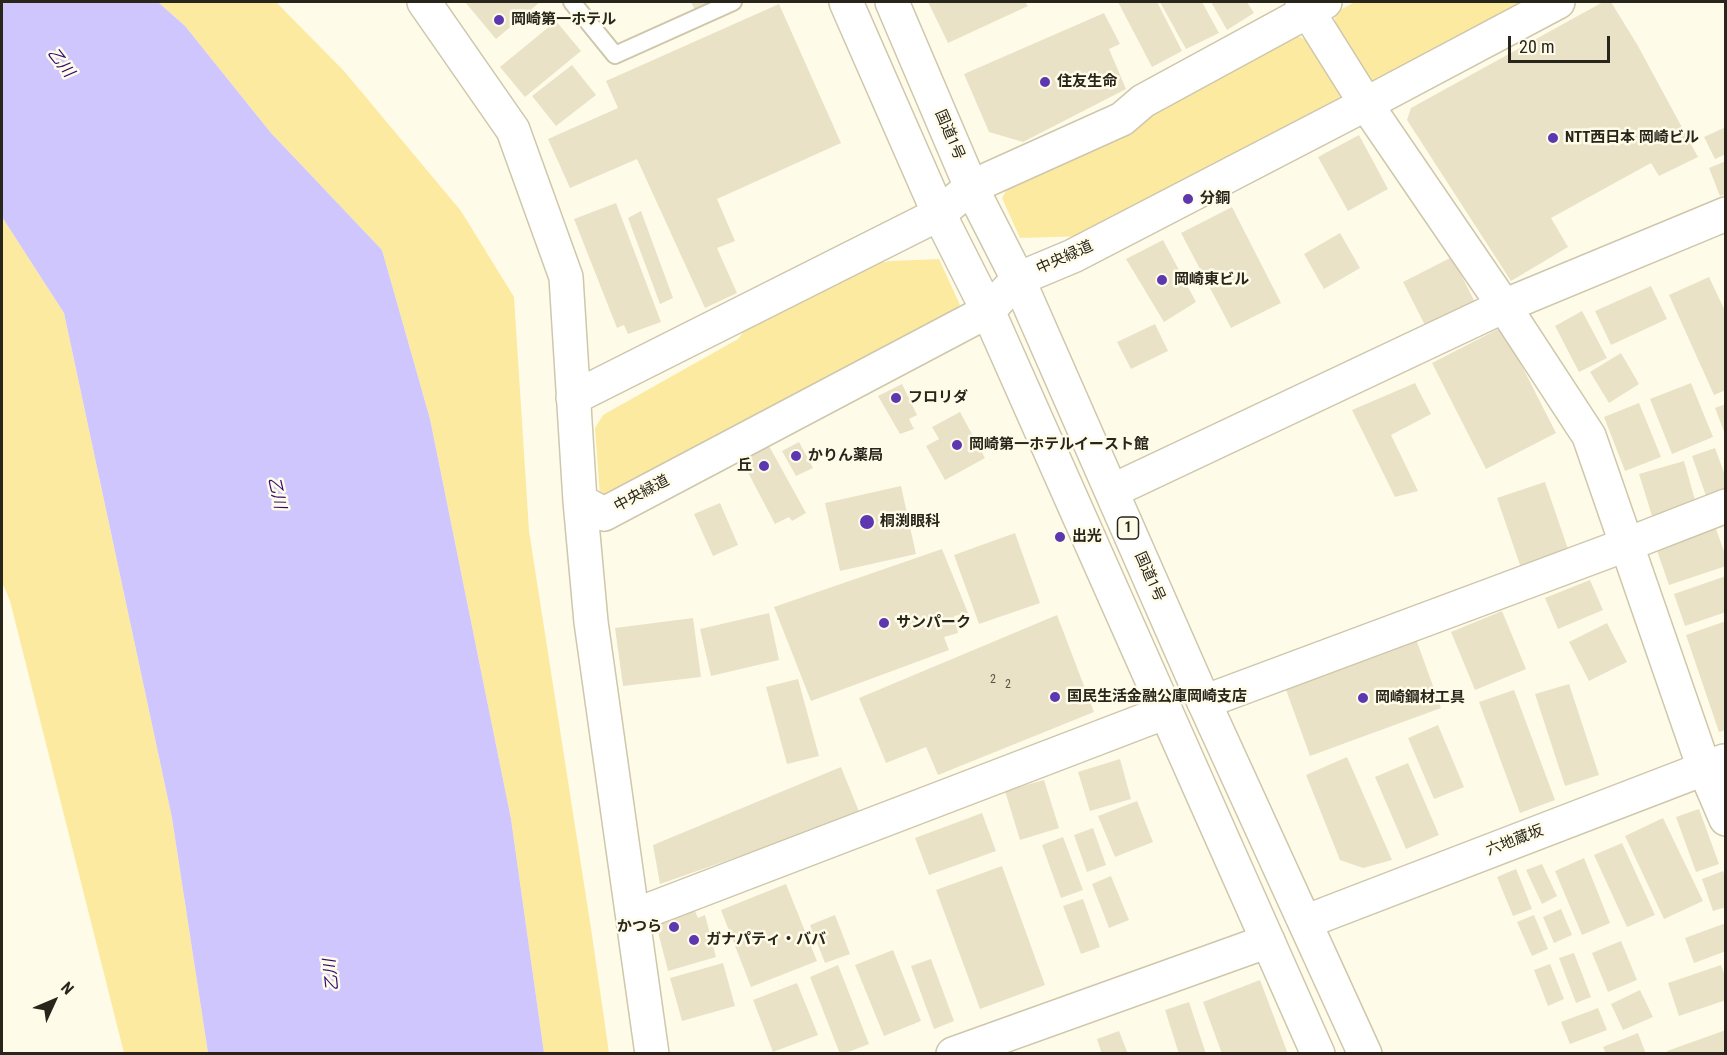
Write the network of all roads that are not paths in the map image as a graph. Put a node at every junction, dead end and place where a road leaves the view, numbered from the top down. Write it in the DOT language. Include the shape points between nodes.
graph roads {
  1 [pos="424,2"];
  2 [pos="572,2"];
  3 [pos="733,2"];
  4 [pos="846,2"];
  5 [pos="892,2"];
  6 [pos="1558,2"];
  7 [pos="1312,5"];
  8 [pos="1366,104"];
  9 [pos="971,187"];
  10 [pos="939,214"];
  11 [pos="1725,214"];
  12 [pos="1018,279"];
  13 [pos="1504,306"];
  14 [pos="988,311"];
  15 [pos="573,398"];
  16 [pos="1112,491"];
  17 [pos="580,501"];
  18 [pos="1725,506"];
  19 [pos="1628,544"];
  20 [pos="1204,702"];
  21 [pos="1166,712"];
  22 [pos="1715,764"];
  23 [pos="1725,819"];
  24 [pos="633,916"];
  25 [pos="1305,922"];
  26 [pos="1268,941"];
  27 [pos="652,1053"];
  28 [pos="953,1053"];
  29 [pos="1318,1053"];
  30 [pos="1365,1053"];
  1 -- 15 [label="main road" via="513,130 566,277"];
  2 -- 3 [label="lane" via="615,55"];
  4 -- 10 [label="main road"];
  5 -- 9 [label="main road, 国道1号 / 1"];
  6 -- 8 [label="main road, 中央緑道"];
  7 -- 8 [label="main road"];
  7 -- 9 [label="main road" via="1143,101 1122,119"];
  8 -- 12 [label="main road, 中央緑道" via="1073,256"];
  8 -- 13 [label="main road"];
  9 -- 10 [label="main road"];
  9 -- 12 [label="main road, 国道1号 / 1"];
  10 -- 14 [label="main road"];
  10 -- 15 [label="main road"];
  11 -- 13 [label="main road"];
  12 -- 14 [label="main road, 中央緑道"];
  12 -- 16 [label="main road, 国道1号 / 1"];
  13 -- 16 [label="main road"];
  13 -- 19 [label="main road" via="1589,435"];
  14 -- 17 [label="main road, 中央緑道" via="604,514"];
  14 -- 21 [label="main road"];
  15 -- 17 [label="main road"];
  16 -- 20 [label="main road, 国道1号 / 1"];
  17 -- 24 [label="main road" via="591,622"];
  18 -- 19 [label="main road"];
  19 -- 20 [label="main road"];
  19 -- 22 [label="main road"];
  20 -- 25 [label="main road, 国道1号 / 1"];
  21 -- 24 [label="main road"];
  21 -- 26 [label="main road"];
  22 -- 23 [label="main road"];
  22 -- 25 [label="main road, 六地蔵坂"];
  24 -- 27 [label="main road"];
  25 -- 30 [label="main road, 国道1号 / 1"];
  26 -- 28 [label="main road"];
  26 -- 29 [label="main road"];
}
